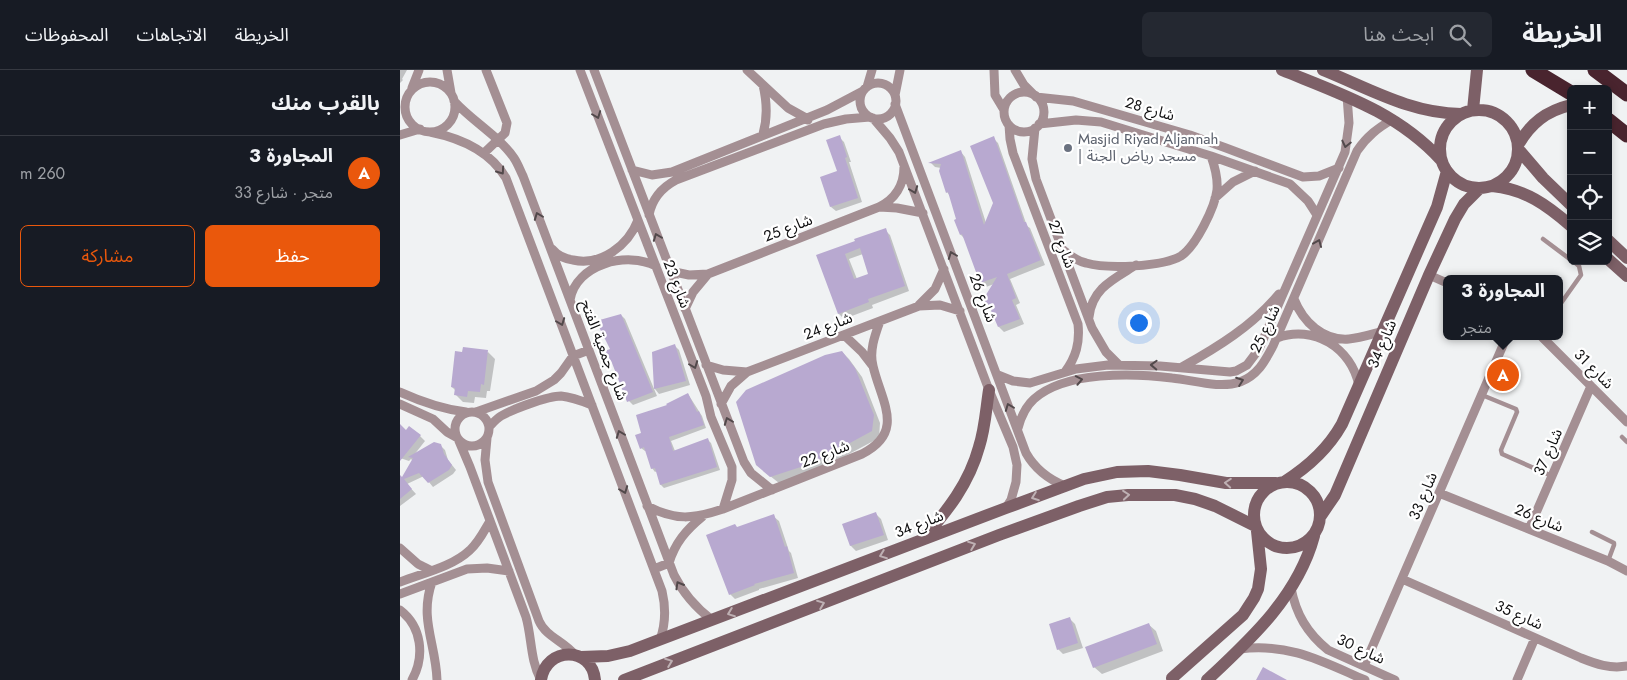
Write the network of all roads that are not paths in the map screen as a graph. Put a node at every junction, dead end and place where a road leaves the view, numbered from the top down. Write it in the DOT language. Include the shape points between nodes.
graph roads {
  1 [pos="419,70"];
  2 [pos="447,70"];
  3 [pos="486,70"];
  4 [pos="580,70"];
  5 [pos="594,70"];
  6 [pos="747,70"];
  7 [pos="872,70"];
  8 [pos="900,70"];
  9 [pos="994,70"];
  10 [pos="1014,70"];
  11 [pos="1282,70"];
  12 [pos="1324,70"];
  13 [pos="1477,70"];
  14 [pos="1533,70"];
  15 [pos="1594,70"];
  16 [pos="763,85"];
  17 [pos="865,89"];
  18 [pos="1567,91"];
  19 [pos="1627,94"];
  20 [pos="1035,96"];
  21 [pos="1347,96"];
  22 [pos="453,97"];
  23 [pos="405,99"];
  24 [pos="895,100"];
  25 [pos="1402,104"];
  26 [pos="1567,106"];
  27 [pos="1004,110"];
  28 [pos="1467,112"];
  29 [pos="806,118"];
  30 [pos="871,118"];
  31 [pos="1393,120"];
  32 [pos="1612,123"];
  33 [pos="1009,125"];
  34 [pos="1153,125"];
  35 [pos="1037,126"];
  36 [pos="420,129"];
  37 [pos="811,129"];
  38 [pos="430,132"];
  39 [pos="763,134"];
  40 [pos="400,135"];
  41 [pos="1149,136"];
  42 [pos="1627,136"];
  43 [pos="498,141"];
  44 [pos="1519,148"];
  45 [pos="484,153"];
  46 [pos="1211,156"];
  47 [pos="904,164"];
  48 [pos="1444,166"];
  49 [pos="1337,168"];
  50 [pos="678,169"];
  51 [pos="632,170"];
  52 [pos="1255,171"];
  53 [pos="1287,171"];
  54 [pos="1348,172"];
  55 [pos="682,178"];
  56 [pos="1036,179"];
  57 [pos="1283,180"];
  58 [pos="1024,184"];
  59 [pos="1486,187"];
  60 [pos="1559,193"];
  61 [pos="1215,199"];
  62 [pos="1567,201"];
  63 [pos="1548,206"];
  64 [pos="879,207"];
  65 [pos="923,213"];
  66 [pos="648,215"];
  67 [pos="1317,215"];
  68 [pos="638,220"];
  69 [pos="1567,223"];
  70 [pos="943,233"];
  71 [pos="932,238"];
  72 [pos="1543,239"];
  73 [pos="1612,244"];
  74 [pos="550,246"];
  75 [pos="1063,250"];
  76 [pos="1567,256"];
  77 [pos="1627,258"];
  78 [pos="604,261"];
  79 [pos="1612,263"];
  80 [pos="1137,265"];
  81 [pos="1578,265"];
  82 [pos="656,266"];
  83 [pos="944,269"];
  84 [pos="670,271"];
  85 [pos="708,274"];
  86 [pos="1429,275"];
  87 [pos="1627,276"];
  88 [pos="1443,281"];
  89 [pos="1286,286"];
  90 [pos="1294,299"];
  91 [pos="570,300"];
  92 [pos="1563,300"];
  93 [pos="919,306"];
  94 [pos="685,309"];
  95 [pos="960,311"];
  96 [pos="1088,319"];
  97 [pos="880,321"];
  98 [pos="1078,324"];
  99 [pos="1384,331"];
  100 [pos="844,335"];
  101 [pos="1322,336"];
  102 [pos="1277,338"];
  103 [pos="1505,340"];
  104 [pos="1545,340"];
  105 [pos="697,341"];
  106 [pos="686,345"];
  107 [pos="589,350"];
  108 [pos="573,356"];
  109 [pos="706,365"];
  110 [pos="872,365"];
  111 [pos="1119,365"];
  112 [pos="1182,367"];
  113 [pos="1210,371"];
  114 [pos="747,372"];
  115 [pos="1065,372"];
  116 [pos="998,375"];
  117 [pos="1052,376"];
  118 [pos="1209,383"];
  119 [pos="1359,386"];
  120 [pos="1591,386"];
  121 [pos="1055,387"];
  122 [pos="990,390"];
  123 [pos="536,391"];
  124 [pos="400,392"];
  125 [pos="1482,394"];
  126 [pos="540,401"];
  127 [pos="400,404"];
  128 [pos="721,404"];
  129 [pos="592,405"];
  130 [pos="466,412"];
  131 [pos="476,412"];
  132 [pos="1627,422"];
  133 [pos="489,427"];
  134 [pos="1018,428"];
  135 [pos="1622,437"];
  136 [pos="487,438"];
  137 [pos="458,439"];
  138 [pos="736,442"];
  139 [pos="1627,442"];
  140 [pos="1023,444"];
  141 [pos="723,447"];
  142 [pos="1013,447"];
  143 [pos="1552,476"];
  144 [pos="1281,483"];
  145 [pos="1065,486"];
  146 [pos="772,490"];
  147 [pos="1439,493"];
  148 [pos="648,506"];
  149 [pos="1006,508"];
  150 [pos="723,509"];
  151 [pos="702,516"];
  152 [pos="1320,517"];
  153 [pos="490,521"];
  154 [pos="1256,528"];
  155 [pos="1529,529"];
  156 [pos="1592,532"];
  157 [pos="1314,535"];
  158 [pos="922,541"];
  159 [pos="400,548"];
  160 [pos="1608,560"];
  161 [pos="669,563"];
  162 [pos="445,565"];
  163 [pos="859,565"];
  164 [pos="654,569"];
  165 [pos="430,570"];
  166 [pos="509,571"];
  167 [pos="1627,571"];
  168 [pos="449,575"];
  169 [pos="1402,579"];
  170 [pos="400,582"];
  171 [pos="432,582"];
  172 [pos="867,587"];
  173 [pos="1291,588"];
  174 [pos="400,594"];
  175 [pos="400,610"];
  176 [pos="536,612"];
  177 [pos="526,617"];
  178 [pos="712,620"];
  179 [pos="1535,638"];
  180 [pos="660,640"];
  181 [pos="1320,644"];
  182 [pos="1240,649"];
  183 [pos="578,656"];
  184 [pos="1312,657"];
  185 [pos="1364,666"];
  186 [pos="1627,666"];
  187 [pos="1169,679"];
  188 [pos="412,680"];
  189 [pos="437,680"];
  190 [pos="541,680"];
  191 [pos="594,680"];
  192 [pos="624,680"];
  193 [pos="1186,680"];
  194 [pos="1207,680"];
  195 [pos="1365,680"];
  196 [pos="1395,680"];
  197 [pos="1517,680"];
  1 -- 23 [label="street"];
  2 -- 22 [label="street"];
  3 -- 43 [label="street" via="507,123 505,133"];
  4 -- 68 [label="street, شارع 23, one-way"];
  5 -- 51 [label="street, شارع 23"];
  6 -- 16 [label="street"];
  7 -- 17 [label="street"];
  8 -- 24 [label="street"];
  9 -- 27 [label="street" via="995,95"];
  10 -- 20 [label="street"];
  11 -- 21 [label="street"];
  12 -- 25 [label="street"];
  13 -- 28 [label="street" via="1477,86"];
  14 -- 18 [label="highway"];
  15 -- 19 [label="highway"];
  16 -- 29 [label="street" via="788,108"];
  16 -- 39 [label="street" via="767,105"];
  17 -- 24 [label="street" via="872,84 883,84 892,90"];
  17 -- 29 [label="street"];
  17 -- 30 [label="street" via="860,106"];
  20 -- 27 [label="street" via="1023,92 1012,96"];
  20 -- 34 [label="street, شارع 28" via="1073,101"];
  20 -- 35 [label="street" via="1043,110"];
  21 -- 31 [label="street"];
  21 -- 49 [label="street, شارع 25, one-way" via="1348,133"];
  22 -- 23 [label="street" via="443,85 431,82 420,84"];
  22 -- 38 [label="street" via="454,114 448,125"];
  22 -- 43 [label="street, شارع جمعية الفتح"];
  23 -- 36 [label="street" via="407,117"];
  24 -- 30 [label="street" via="887,116"];
  24 -- 70 [label="street, شارع 26"];
  25 -- 28 [label="street" via="1435,113"];
  25 -- 31 [label="street"];
  26 -- 44 [label="street" via="1534,122"];
  27 -- 33 [label="street"];
  28 -- 44 [label="street" via="1487,111 1500,116 1511,126"];
  28 -- 48 [label="street" via="1449,124 1442,137 1440,152"];
  29 -- 37 [label="street"];
  29 -- 39 [label="street"];
  30 -- 37 [label="street" via="846,119"];
  30 -- 47 [label="street, شارع 26" via="890,138"];
  31 -- 48 [label="street" via="1421,139"];
  31 -- 54 [label="street, شارع 25" via="1368,137"];
  32 -- 42 [label="highway"];
  33 -- 35 [label="street" via="1019,131"];
  33 -- 58 [label="street, شارع 27" via="1011,146"];
  34 -- 41 [label="street"];
  34 -- 53 [label="street, شارع 28"];
  35 -- 41 [label="street, شارع 28" via="1064,120 1089,120"];
  35 -- 56 [label="street, شارع 27" via="1032,159"];
  36 -- 38 [label="street"];
  36 -- 40 [label="street"];
  37 -- 55 [label="street"];
  38 -- 45 [label="street, شارع جمعية الفتح"];
  39 -- 50 [label="street"];
  41 -- 46 [label="street, شارع 28"];
  43 -- 45 [label="street"];
  74 -- 43 [label="street, شارع جمعية الفتح, one-way" via="515,159"];
  44 -- 59 [label="street" via="1511,172 1500,183"];
  44 -- 60 [label="street"];
  45 -- 108 [label="street, شارع جمعية الفتح, one-way" via="502,171 510,186"];
  46 -- 52 [label="street, شارع 28"];
  46 -- 61 [label="street" via="1217,177"];
  47 -- 64 [label="street, شارع 25" via="898,191"];
  47 -- 65 [label="street, شارع 26, one-way"];
  48 -- 59 [label="street" via="1461,184"];
  48 -- 99 [label="street, شارع 34" via="1437,207"];
  49 -- 53 [label="street, شارع 28" via="1312,177"];
  49 -- 54 [label="street"];
  49 -- 67 [label="street, شارع 25"];
  50 -- 51 [label="street" via="659,175"];
  50 -- 55 [label="street"];
  51 -- 66 [label="street, شارع 23"];
  52 -- 57 [label="street, شارع 28"];
  52 -- 61 [label="street" via="1234,182"];
  53 -- 57 [label="street"];
  90 -- 54 [label="street, شارع 25, one-way"];
  55 -- 66 [label="street" via="660,192"];
  56 -- 58 [label="street"];
  56 -- 75 [label="street, شارع 27"];
  57 -- 67 [label="street, شارع 28" via="1303,195"];
  58 -- 98 [label="street, شارع 27"];
  59 -- 63 [label="street" via="1516,190"];
  59 -- 86 [label="street, شارع 34" via="1469,198 1460,211"];
  60 -- 62 [label="street"];
  60 -- 63 [label="street"];
  61 -- 80 [label="street" via="1199,235 1183,255 1170,261"];
  63 -- 69 [label="street"];
  64 -- 65 [label="street, شارع 25"];
  64 -- 85 [label="street, شارع 25"];
  65 -- 71 [label="street, شارع 26"];
  84 -- 66 [label="street, شارع 23, one-way"];
  67 -- 89 [label="street, شارع 25"];
  68 -- 78 [label="street" via="627,239"];
  68 -- 82 [label="street, شارع 23"];
  70 -- 71 [label="street"];
  116 -- 70 [label="street, شارع 26, one-way"];
  71 -- 83 [label="street, شارع 26"];
  72 -- 76 [label="lane"];
  73 -- 77 [label="street"];
  74 -- 78 [label="street" via="569,260"];
  74 -- 91 [label="street, شارع جمعية الفتح"];
  75 -- 80 [label="street" via="1094,265"];
  75 -- 96 [label="street, شارع 27"];
  78 -- 82 [label="street" via="634,260"];
  78 -- 91 [label="street" via="583,276 574,287"];
  79 -- 87 [label="street"];
  80 -- 96 [label="street" via="1102,288 1090,306"];
  81 -- 92 [label="lane" via="1581,275"];
  82 -- 106 [label="street, شارع 23"];
  83 -- 93 [label="street, شارع 24" via="935,289"];
  83 -- 95 [label="street, شارع 26"];
  84 -- 85 [label="street, شارع 25"];
  84 -- 94 [label="street, شارع 23"];
  85 -- 94 [label="street"];
  86 -- 88 [label="street"];
  86 -- 152 [label="street, شارع 34" via="1335,495"];
  89 -- 112 [label="street" via="1244,328"];
  89 -- 113 [label="street, شارع 25" via="1252,360 1236,371"];
  90 -- 101 [label="street" via="1305,320"];
  90 -- 102 [label="street, شارع 25"];
  91 -- 107 [label="street, شارع جمعية الفتح"];
  93 -- 95 [label="street, شارع 24" via="940,305"];
  93 -- 97 [label="street, شارع 24"];
  94 -- 105 [label="street, شارع 23"];
  95 -- 122 [label="street, شارع 26"];
  96 -- 98 [label="street"];
  96 -- 111 [label="street, شارع 27" via="1101,344"];
  97 -- 100 [label="street, شارع 24"];
  97 -- 110 [label="street, شارع 22" via="874,338"];
  98 -- 115 [label="street, شارع 27" via="1077,350"];
  99 -- 101 [label="street" via="1348,339"];
  99 -- 119 [label="street, شارع 34"];
  100 -- 110 [label="street, شارع 22"];
  100 -- 114 [label="street, شارع 24"];
  101 -- 102 [label="street" via="1300,333"];
  101 -- 119 [label="street" via="1344,356 1356,374"];
  118 -- 102 [label="street, شارع 25, one-way" via="1229,384 1251,376 1266,360"];
  103 -- 125 [label="street, شارع 33"];
  104 -- 120 [label="street, شارع 31"];
  105 -- 106 [label="street"];
  105 -- 109 [label="street, شارع 23"];
  106 -- 141 [label="street, شارع 23, one-way"];
  107 -- 108 [label="street"];
  148 -- 107 [label="street, شارع جمعية الفتح, one-way"];
  108 -- 123 [label="street" via="558,376"];
  108 -- 129 [label="street, شارع جمعية الفتح"];
  109 -- 114 [label="street, شارع 24"];
  109 -- 128 [label="street, شارع 23"];
  110 -- 146 [label="street, شارع 22" via="888,412 886,431 880,442 871,450"];
  112 -- 111 [label="street, شارع 25, one-way"];
  111 -- 115 [label="street, شارع 25"];
  112 -- 113 [label="street, شارع 25"];
  113 -- 118 [label="street"];
  114 -- 128 [label="street, شارع 24" via="731,386"];
  115 -- 117 [label="street, شارع 25"];
  116 -- 117 [label="street, شارع 25" via="1030,383"];
  134 -- 116 [label="street, شارع 26, one-way"];
  117 -- 121 [label="street"];
  121 -- 118 [label="street, شارع 25, one-way" via="1112,375 1149,375"];
  119 -- 144 [label="street, شارع 34" via="1332,440 1308,466"];
  120 -- 132 [label="street, شارع 31"];
  120 -- 143 [label="street, شارع 37"];
  121 -- 134 [label="street, شارع 25" via="1034,399 1023,412"];
  122 -- 142 [label="street, شارع 26"];
  122 -- 158 [label="street" via="975,462 955,500"];
  123 -- 126 [label="street"];
  123 -- 131 [label="street"];
  124 -- 130 [label="street" via="424,403"];
  125 -- 143 [label="lane" via="1517,412 1502,454"];
  125 -- 147 [label="street, شارع 33"];
  126 -- 129 [label="street" via="563,396"];
  126 -- 133 [label="street" via="504,414"];
  127 -- 137 [label="street" via="433,419"];
  138 -- 128 [label="street, شارع 23, one-way"];
  129 -- 164 [label="street, شارع جمعية الفتح, one-way"];
  130 -- 131 [label="street"];
  130 -- 137 [label="street" via="454,427"];
  131 -- 133 [label="street" via="485,418"];
  133 -- 136 [label="street"];
  134 -- 140 [label="street, شارع 26"];
  135 -- 139 [label="lane"];
  136 -- 137 [label="street" via="474,446"];
  136 -- 176 [label="street" via="488,482"];
  137 -- 153 [label="street"];
  138 -- 141 [label="street"];
  138 -- 146 [label="street, شارع 23" via="747,468"];
  140 -- 142 [label="street"];
  140 -- 145 [label="street, شارع 26" via="1037,468"];
  141 -- 150 [label="street, شارع 23" via="732,467"];
  142 -- 149 [label="street, شارع 26" via="1017,464 1016,482"];
  143 -- 155 [label="street, شارع 37"];
  144 -- 145 [label="street, شارع 34, one-way" via="1226,483 1133,471 1101,475"];
  144 -- 152 [label="street" via="1294,483 1310,491 1316,498"];
  144 -- 154 [label="street" via="1262,493 1257,500 1254,509"];
  145 -- 149 [label="street, شارع 34, one-way"];
  146 -- 150 [label="street, شارع 22"];
  147 -- 155 [label="street, شارع 26"];
  147 -- 169 [label="street, شارع 33"];
  148 -- 151 [label="street, شارع 22" via="674,516"];
  148 -- 161 [label="street, شارع جمعية الفتح"];
  149 -- 158 [label="street, شارع 34"];
  150 -- 151 [label="street, شارع 22"];
  151 -- 161 [label="street, شارع 22" via="680,539"];
  152 -- 157 [label="street"];
  153 -- 162 [label="street" via="470,550"];
  153 -- 166 [label="street"];
  154 -- 157 [label="street" via="1264,540 1284,549 1296,548"];
  172 -- 154 [label="street, one-way" via="999,535 1106,498 1136,494 1182,497 1216,506"];
  154 -- 187 [label="street" via="1261,569 1258,589 1249,607"];
  155 -- 160 [label="street, شارع 26"];
  156 -- 160 [label="lane" via="1614,542"];
  157 -- 173 [label="street" via="1304,566"];
  158 -- 163 [label="street, شارع 34, one-way"];
  159 -- 165 [label="street"];
  160 -- 167 [label="street, شارع 26"];
  161 -- 164 [label="street"];
  178 -- 161 [label="street, شارع جمعية الفتح, one-way" via="686,595"];
  162 -- 165 [label="street"];
  162 -- 168 [label="street"];
  163 -- 172 [label="street"];
  163 -- 178 [label="street, شارع 34, one-way"];
  164 -- 180 [label="street, شارع جمعية الفتح" via="666,611"];
  165 -- 170 [label="street"];
  166 -- 168 [label="street" via="477,568"];
  166 -- 177 [label="street"];
  168 -- 171 [label="street"];
  169 -- 179 [label="street, شارع 35"];
  169 -- 185 [label="street, شارع 33"];
  171 -- 174 [label="street"];
  171 -- 189 [label="street" via="426,618"];
  192 -- 172 [label="street, one-way"];
  173 -- 181 [label="street, شارع 30" via="1300,618"];
  173 -- 182 [label="street" via="1260,629"];
  175 -- 188 [label="street" via="412,622 418,635 420,656"];
  176 -- 177 [label="street"];
  176 -- 183 [label="street" via="543,629"];
  177 -- 190 [label="street" via="533,660"];
  178 -- 180 [label="street, شارع 34"];
  179 -- 186 [label="street, شارع 35" via="1603,666"];
  179 -- 197 [label="street"];
  180 -- 183 [label="street, شارع 34" via="620,654"];
  181 -- 184 [label="street"];
  181 -- 185 [label="street, شارع 30"];
  182 -- 184 [label="street, شارع 30" via="1277,648"];
  182 -- 194 [label="street"];
  183 -- 190 [label="street, شارع 34" via="563,655 552,659 544,668"];
  183 -- 191 [label="street" via="590,665"];
  184 -- 195 [label="street, شارع 30"];
  185 -- 196 [label="street, شارع 30"];
  187 -- 193 [label="street"];
}
